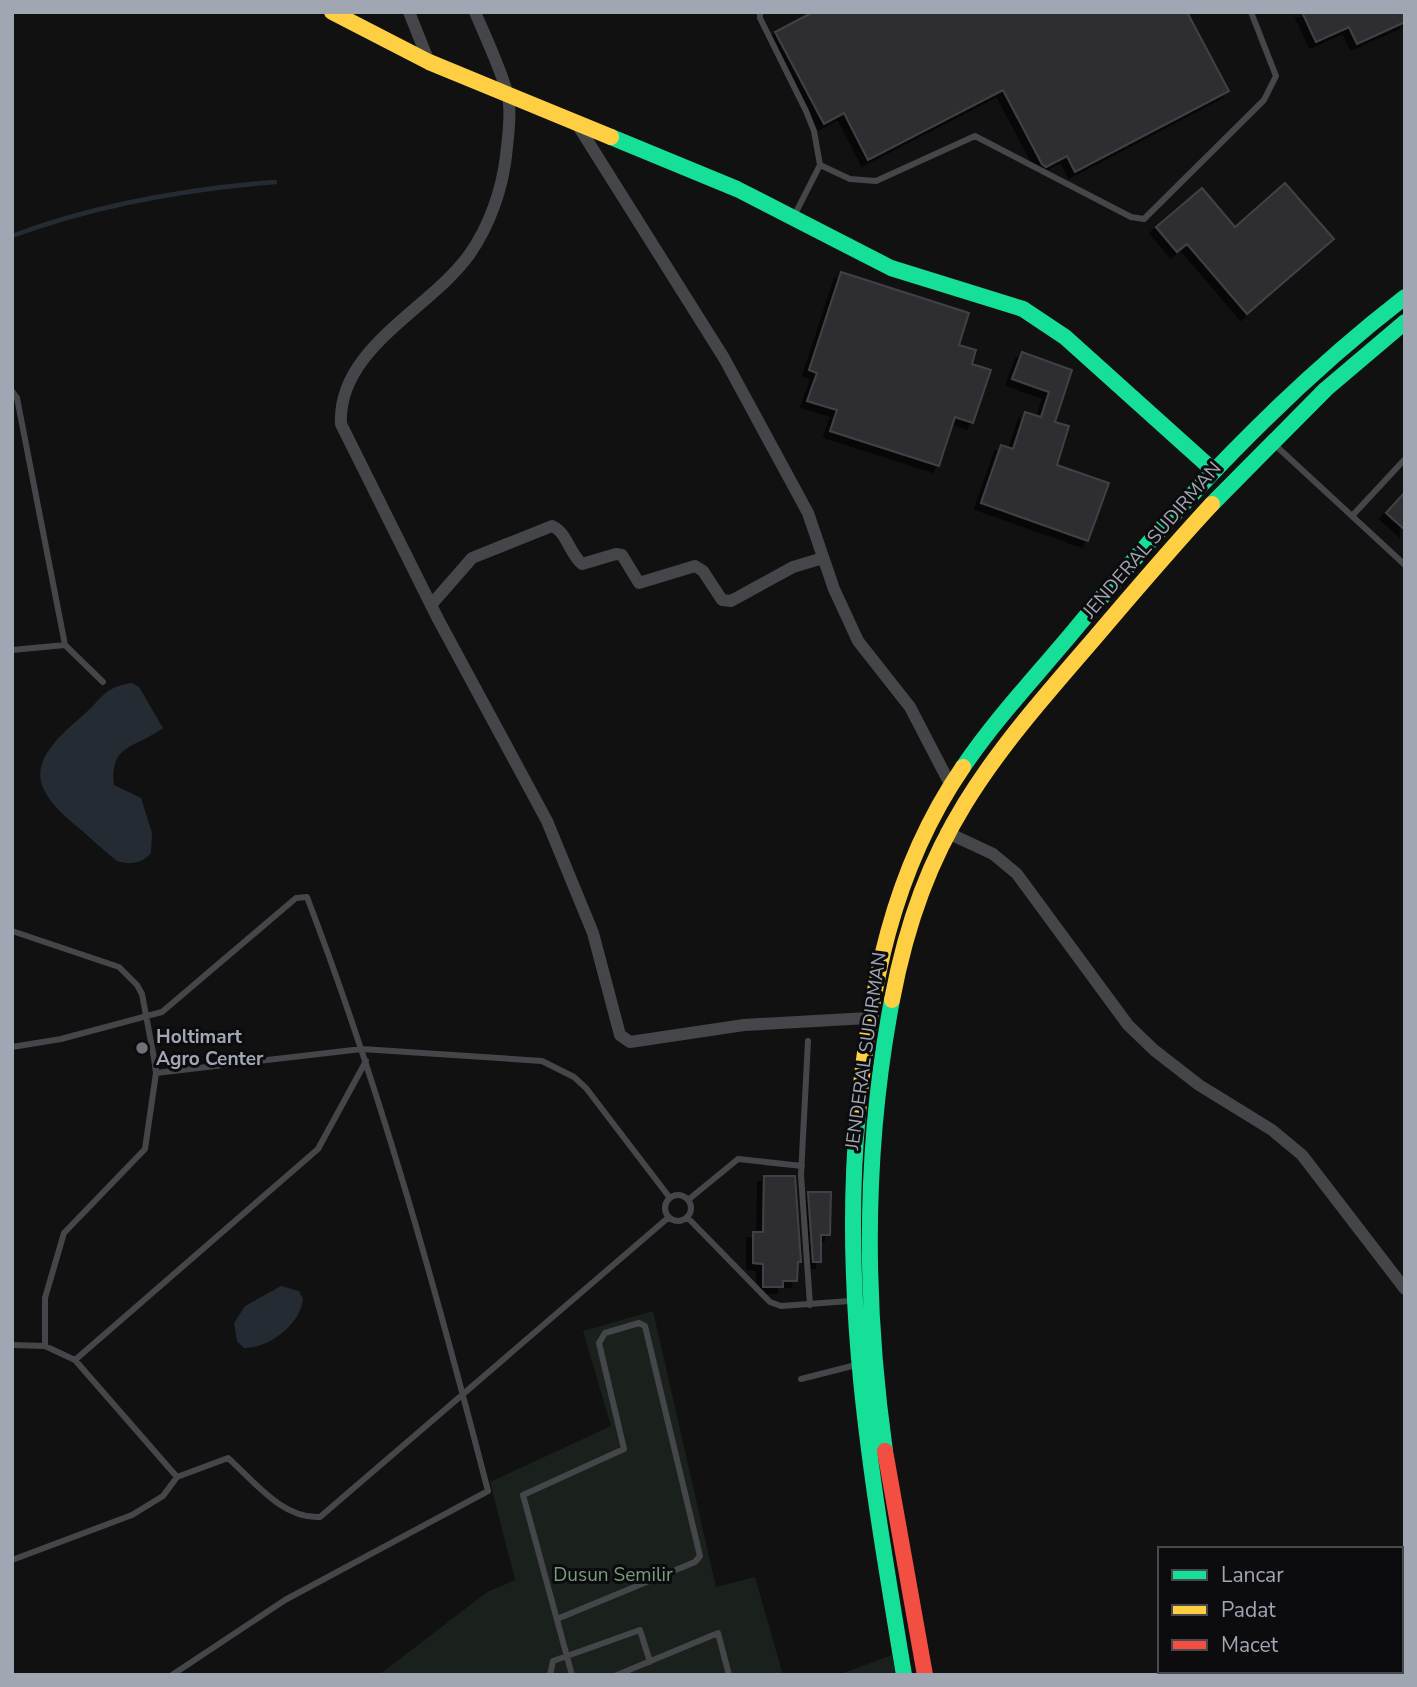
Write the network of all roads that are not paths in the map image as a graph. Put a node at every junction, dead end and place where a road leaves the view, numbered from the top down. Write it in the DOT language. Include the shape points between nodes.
graph roads {
  1 [pos="332,12"];
  2 [pos="409,12"];
  3 [pos="475,12"];
  4 [pos="761,12"];
  5 [pos="1251,12"];
  6 [pos="429,62"];
  7 [pos="508,94"];
  8 [pos="577,124"];
  9 [pos="820,165"];
  10 [pos="793,218"];
  11 [pos="1405,297"];
  12 [pos="1405,322"];
  13 [pos="12,391"];
  14 [pos="1270,440"];
  15 [pos="1405,459"];
  16 [pos="1214,471"];
  17 [pos="1352,516"];
  18 [pos="823,558"];
  19 [pos="1405,565"];
  20 [pos="431,605"];
  21 [pos="65,645"];
  22 [pos="12,650"];
  23 [pos="103,682"];
  24 [pos="950,785"];
  25 [pos="946,832"];
  26 [pos="12,931"];
  27 [pos="148,1017"];
  28 [pos="868,1018"];
  29 [pos="808,1041"];
  30 [pos="12,1046"];
  31 [pos="362,1049"];
  32 [pos="366,1061"];
  33 [pos="156,1073"];
  34 [pos="802,1166"];
  35 [pos="670,1198"];
  36 [pos="688,1200"];
  37 [pos="669,1217"];
  38 [pos="687,1217"];
  39 [pos="1405,1289"];
  40 [pos="871,1299"];
  41 [pos="853,1301"];
  42 [pos="810,1305"];
  43 [pos="12,1345"];
  44 [pos="45,1346"];
  45 [pos="75,1360"];
  46 [pos="858,1365"];
  47 [pos="801,1379"];
  48 [pos="460,1396"];
  49 [pos="177,1477"];
  50 [pos="12,1560"];
  51 [pos="557,1619"];
  52 [pos="567,1657"];
  53 [pos="650,1662"];
  54 [pos="172,1675"];
  55 [pos="550,1675"];
  56 [pos="572,1675"];
  57 [pos="617,1675"];
  58 [pos="729,1675"];
  59 [pos="904,1675"];
  60 [pos="925,1675"];
  1 -- 6 [label="main road"];
  2 -- 6 [label="street"];
  3 -- 7 [label="street"];
  4 -- 9 [label="lane" via="814,131"];
  5 -- 9 [label="lane" via="1276,76 1273,86 1144,219 1131,217 975,136 876,181 850,178"];
  6 -- 7 [label="main road"];
  7 -- 8 [label="main road"];
  7 -- 20 [label="street" via="505,167 484,232 452,275 359,362 342,398 341,424"];
  8 -- 10 [label="main road" via="737,189"];
  8 -- 18 [label="street" via="724,358 807,513"];
  9 -- 10 [label="lane"];
  10 -- 16 [label="main road" via="891,268 1023,309 1082,352"];
  11 -- 16 [label="main road" via="1340,349"];
  12 -- 14 [label="main road, JENDERAL SUDIRMAN"];
  13 -- 21 [label="lane"];
  14 -- 17 [label="lane"];
  14 -- 25 [label="main road, JENDERAL SUDIRMAN" via="1208,505 1021,726 976,783"];
  15 -- 17 [label="lane"];
  16 -- 24 [label="main road" via="1121,574"];
  17 -- 19 [label="lane"];
  18 -- 20 [label="street" via="793,567 731,601 722,600 695,566 639,583 622,555 582,564 574,558 561,531 552,526 472,558"];
  18 -- 24 [label="street" via="858,641 910,707"];
  20 -- 28 [label="street" via="548,821 593,933 618,1031 624,1039 630,1042 744,1025"];
  21 -- 22 [label="lane"];
  21 -- 23 [label="lane"];
  24 -- 28 [label="main road" via="899,886 880,947"];
  25 -- 39 [label="street" via="993,854 1017,874 1128,1025 1154,1050 1302,1155"];
  25 -- 40 [label="main road, JENDERAL SUDIRMAN" via="917,895 889,1010 872,1165"];
  26 -- 27 [label="lane" via="119,967 137,985"];
  27 -- 30 [label="lane"];
  27 -- 31 [label="lane" via="162,1012 296,898 304,896"];
  27 -- 33 [label="lane"];
  28 -- 41 [label="main road" via="854,1165"];
  29 -- 34 [label="lane"];
  31 -- 32 [label="lane"];
  31 -- 33 [label="lane"];
  31 -- 35 [label="lane" via="542,1061 558,1067 586,1088"];
  32 -- 45 [label="lane" via="318,1149"];
  32 -- 48 [label="lane" via="436,1289"];
  33 -- 44 [label="lane" via="145,1149 77,1215 58,1247 44,1308"];
  34 -- 36 [label="lane" via="738,1159"];
  34 -- 42 [label="lane"];
  35 -- 36 [label="lane" via="681,1195"];
  35 -- 37 [label="lane"];
  36 -- 38 [label="lane" via="691,1211"];
  37 -- 38 [label="lane"];
  37 -- 48 [label="lane"];
  38 -- 42 [label="lane" via="764,1299 781,1306"];
  40 -- 41 [label="main road"];
  40 -- 60 [label="main road, JENDERAL SUDIRMAN" via="882,1429"];
  41 -- 42 [label="lane"];
  41 -- 46 [label="main road"];
  43 -- 44 [label="lane"];
  44 -- 45 [label="lane"];
  45 -- 49 [label="lane"];
  46 -- 47 [label="lane"];
  46 -- 59 [label="main road"];
  48 -- 49 [label="lane" via="320,1517 286,1510 228,1458"];
  48 -- 54 [label="lane" via="488,1491 285,1600"];
  49 -- 50 [label="lane" via="163,1496 132,1515"];
  51 -- 51 [label="lane" via="523,1495 624,1449 599,1343 605,1333 639,1323 645,1326 700,1556"];
  51 -- 52 [label="lane"];
  52 -- 53 [label="lane" via="640,1630"];
  52 -- 55 [label="lane" via="553,1661"];
  52 -- 56 [label="lane"];
  53 -- 57 [label="lane"];
  53 -- 58 [label="lane" via="718,1633"];
}
